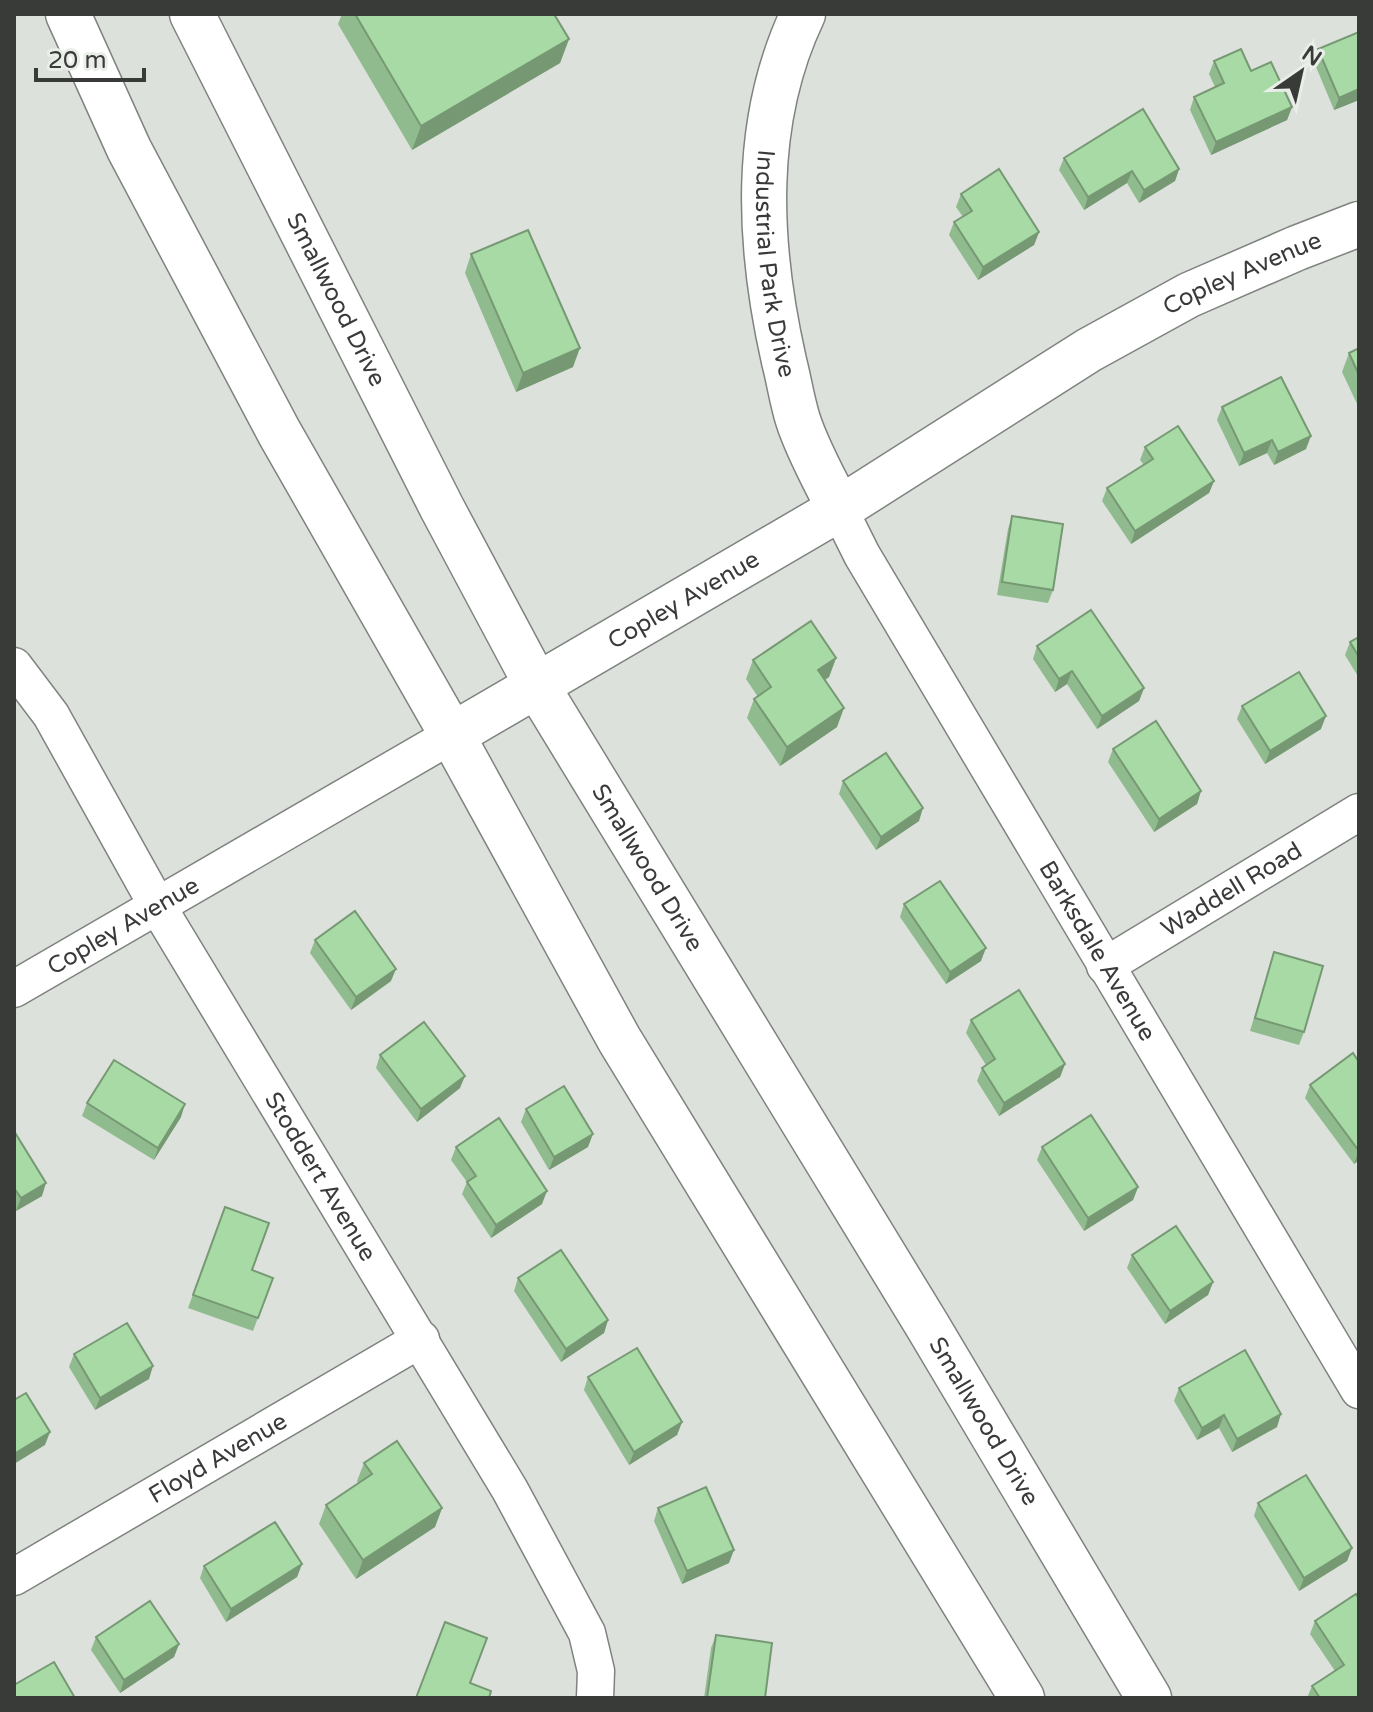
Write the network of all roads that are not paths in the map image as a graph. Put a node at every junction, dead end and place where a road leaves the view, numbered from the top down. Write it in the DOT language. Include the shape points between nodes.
graph roads {
  1 [pos="68,14"];
  2 [pos="192,14"];
  3 [pos="803,14"];
  4 [pos="1359,224"];
  5 [pos="839,509"];
  6 [pos="14,666"];
  7 [pos="537,686"];
  8 [pos="452,735"];
  9 [pos="1359,812"];
  10 [pos="158,907"];
  11 [pos="1105,966"];
  12 [pos="14,989"];
  13 [pos="421,1339"];
  14 [pos="1359,1390"];
  15 [pos="14,1577"];
  16 [pos="595,1698"];
  17 [pos="1022,1698"];
  18 [pos="1149,1698"];
  1 -- 8 [label="main road" via="129,149 279,432"];
  2 -- 7 [label="main road, Smallwood Drive"];
  3 -- 5 [label="main road, Industrial Park Drive" via="775,89 767,134 764,238 774,315 798,420"];
  4 -- 5 [label="main road, Copley Avenue" via="1189,295 1089,350"];
  5 -- 7 [label="main road, Copley Avenue"];
  5 -- 11 [label="street, Barksdale Avenue"];
  6 -- 10 [label="street, Stoddert Avenue" via="51,715"];
  7 -- 8 [label="main road, Copley Avenue"];
  7 -- 18 [label="main road, Smallwood Drive"];
  8 -- 10 [label="street, Copley Avenue"];
  8 -- 17 [label="main road" via="619,1039"];
  9 -- 11 [label="street, Waddell Road"];
  10 -- 12 [label="street, Copley Avenue"];
  10 -- 13 [label="street, Stoddert Avenue"];
  11 -- 14 [label="street, Barksdale Avenue"];
  13 -- 15 [label="street, Floyd Avenue"];
  13 -- 16 [label="street, Stoddert Avenue" via="587,1633 596,1671"];
}
